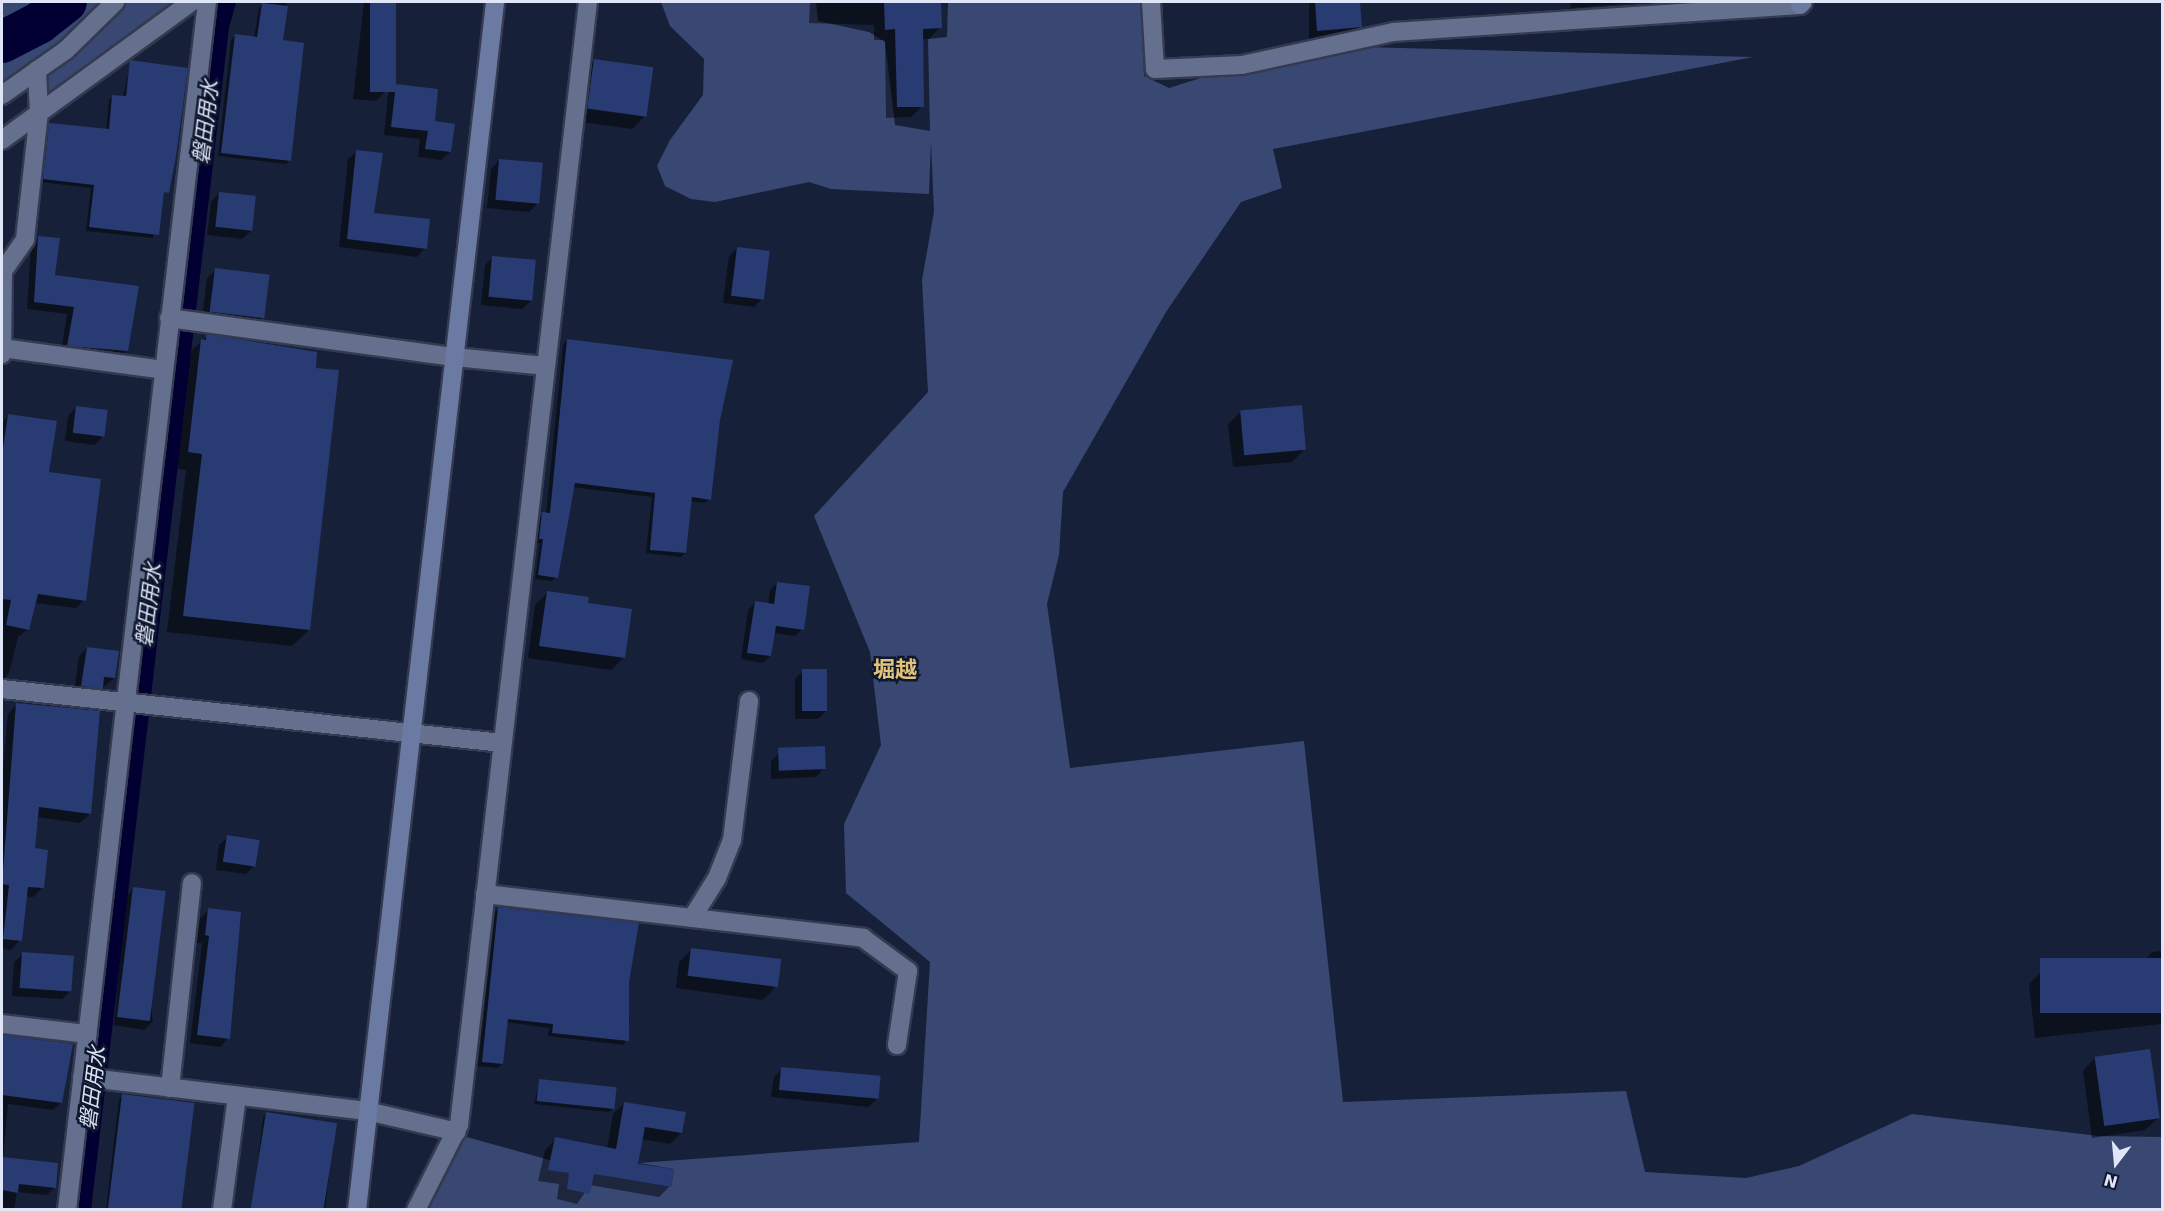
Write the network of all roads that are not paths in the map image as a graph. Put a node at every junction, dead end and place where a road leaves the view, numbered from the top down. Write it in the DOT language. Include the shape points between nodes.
graph roads {
  1 [pos="116,2"];
  2 [pos="191,2"];
  3 [pos="207,2"];
  4 [pos="495,2"];
  5 [pos="588,2"];
  6 [pos="1151,2"];
  7 [pos="1802,4"];
  8 [pos="37,70"];
  9 [pos="2,95"];
  10 [pos="39,113"];
  11 [pos="2,140"];
  12 [pos="170,318"];
  13 [pos="2,348"];
  14 [pos="2,354"];
  15 [pos="454,357"];
  16 [pos="545,366"];
  17 [pos="164,370"];
  18 [pos="2,689"];
  19 [pos="126,701"];
  20 [pos="749,701"];
  21 [pos="410,732"];
  22 [pos="502,743"];
  23 [pos="192,883"];
  24 [pos="485,894"];
  25 [pos="692,918"];
  26 [pos="2,1024"];
  27 [pos="87,1034"];
  28 [pos="897,1045"];
  29 [pos="82,1077"];
  30 [pos="170,1088"];
  31 [pos="237,1096"];
  32 [pos="367,1111"];
  33 [pos="457,1132"];
  34 [pos="67,1209"];
  35 [pos="222,1209"];
  36 [pos="357,1209"];
  37 [pos="416,1209"];
  1 -- 8 [label="street" via="66,50"];
  2 -- 10 [label="street"];
  3 -- 12 [label="street"];
  4 -- 15 [label="street"];
  5 -- 16 [label="street"];
  6 -- 7 [label="street" via="1155,69 1242,65 1393,32"];
  8 -- 9 [label="street"];
  8 -- 10 [label="street"];
  10 -- 11 [label="street"];
  10 -- 13 [label="street" via="25,239 3,271"];
  12 -- 15 [label="street"];
  12 -- 17 [label="street"];
  13 -- 14 [label="street"];
  13 -- 17 [label="street"];
  15 -- 16 [label="street"];
  15 -- 21 [label="street"];
  16 -- 22 [label="street"];
  17 -- 19 [label="street"];
  18 -- 19 [label="street"];
  19 -- 21 [label="street"];
  19 -- 27 [label="street"];
  20 -- 25 [label="street" via="732,840 717,878"];
  21 -- 22 [label="street"];
  21 -- 32 [label="street"];
  22 -- 24 [label="street"];
  23 -- 30 [label="street"];
  24 -- 25 [label="street"];
  24 -- 33 [label="street"];
  25 -- 28 [label="street" via="863,938 908,971"];
  26 -- 27 [label="street"];
  27 -- 29 [label="street"];
  29 -- 30 [label="street"];
  29 -- 34 [label="street"];
  30 -- 31 [label="street"];
  31 -- 32 [label="street"];
  31 -- 35 [label="street"];
  32 -- 33 [label="street"];
  32 -- 36 [label="street"];
  33 -- 37 [label="street"];
}
